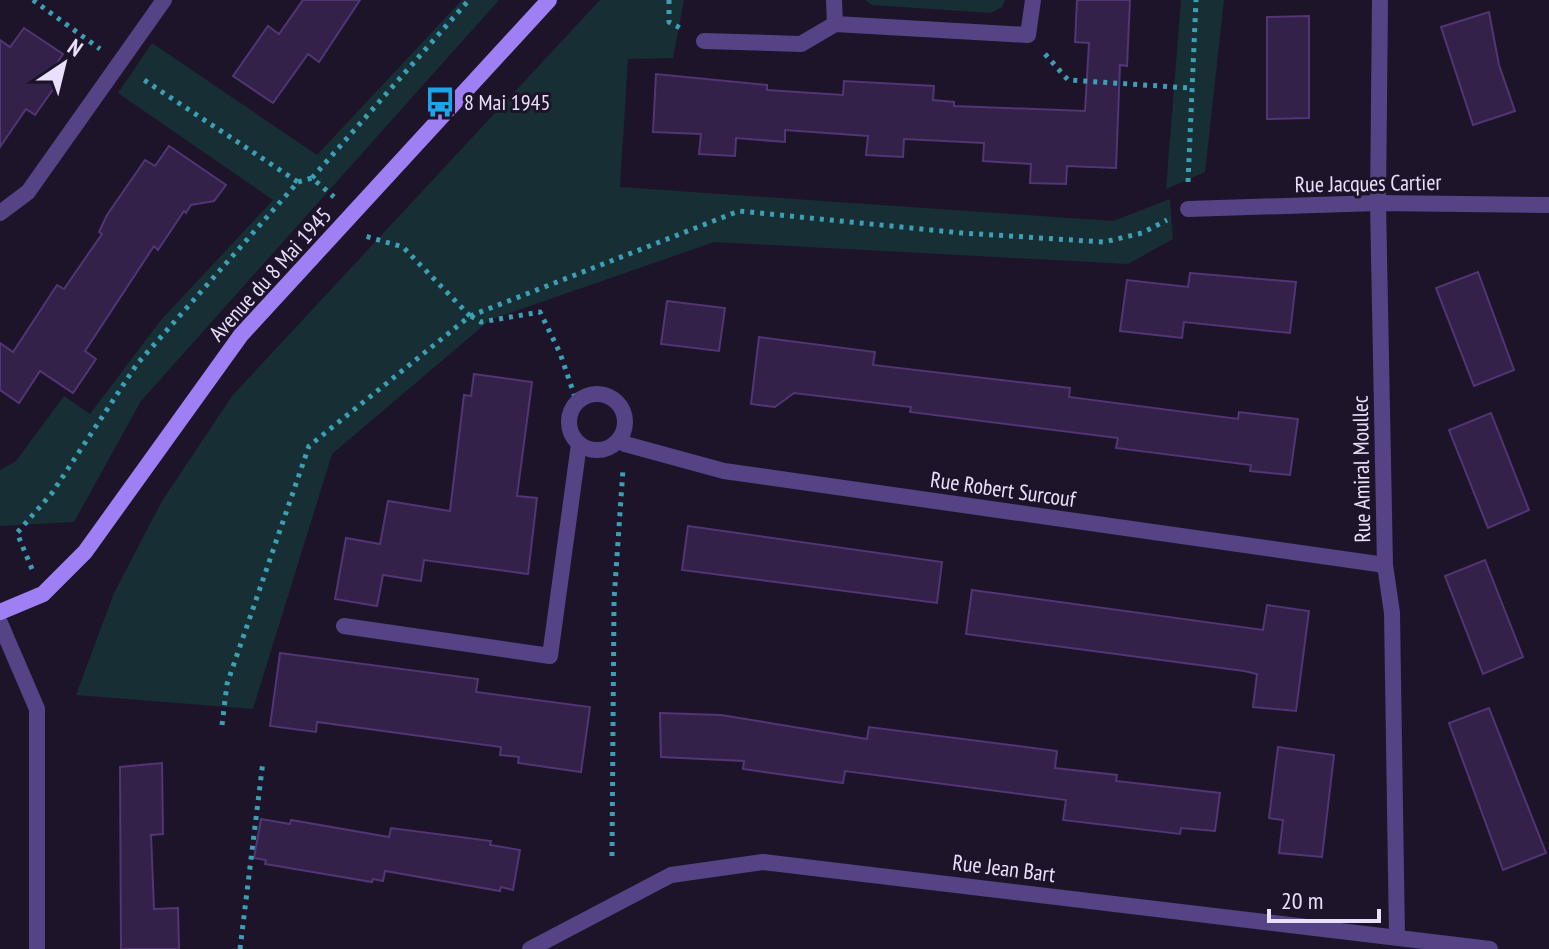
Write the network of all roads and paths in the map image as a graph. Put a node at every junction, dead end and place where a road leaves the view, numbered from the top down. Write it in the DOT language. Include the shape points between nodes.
graph roads {
  1 [pos="33,0"];
  2 [pos="164,0"];
  3 [pos="469,0"];
  4 [pos="549,0"];
  5 [pos="834,0"];
  6 [pos="1033,0"];
  7 [pos="1196,0"];
  8 [pos="1380,0"];
  9 [pos="835,24"];
  10 [pos="1028,35"];
  11 [pos="704,41"];
  12 [pos="119,64"];
  13 [pos="1190,88"];
  14 [pos="312,178"];
  15 [pos="298,182"];
  16 [pos="1378,203"];
  17 [pos="1549,205"];
  18 [pos="1188,209"];
  19 [pos="0,213"];
  20 [pos="353,215"];
  21 [pos="470,316"];
  22 [pos="577,403"];
  23 [pos="622,442"];
  24 [pos="579,444"];
  25 [pos="1385,565"];
  26 [pos="43,594"];
  27 [pos="0,612"];
  28 [pos="0,623"];
  29 [pos="344,626"];
  30 [pos="222,725"];
  31 [pos="263,761"];
  32 [pos="612,856"];
  33 [pos="1397,937"];
  34 [pos="37,949"];
  35 [pos="240,949"];
  36 [pos="530,949"];
  37 [pos="1490,949"];
  1 -- 12 [label="path"];
  2 -- 12 [label="street"];
  3 -- 14 [label="path"];
  4 -- 20 [label="street, Avenue du 8 Mai 1945"];
  5 -- 9 [label="street"];
  6 -- 10 [label="street"];
  7 -- 13 [label="path"];
  8 -- 16 [label="street, Rue Amiral Moullec"];
  9 -- 10 [label="street"];
  9 -- 11 [label="street" via="801,44"];
  10 -- 13 [label="path" via="1068,80"];
  12 -- 15 [label="path"];
  12 -- 19 [label="street" via="28,192"];
  13 -- 18 [label="path"];
  14 -- 15 [label="path"];
  14 -- 20 [label="path"];
  15 -- 26 [label="path" via="137,364 52,493 17,533"];
  16 -- 17 [label="street, Rue Jacques Cartier"];
  16 -- 18 [label="street, Rue Jacques Cartier"];
  16 -- 25 [label="street, Rue Amiral Moullec"];
  18 -- 21 [label="path" via="1142,233 1104,242 739,211"];
  20 -- 21 [label="path" via="351,232 403,247"];
  20 -- 26 [label="street, Avenue du 8 Mai 1945" via="241,335 85,552"];
  21 -- 22 [label="path" via="481,322 540,312"];
  21 -- 30 [label="path" via="309,446 227,684"];
  22 -- 23 [label="street" via="594,395 619,404 625,421"];
  22 -- 24 [label="street" via="569,419"];
  23 -- 24 [label="street, Rue Robert Surcouf" via="596,450"];
  23 -- 25 [label="street, Rue Robert Surcouf" via="724,471"];
  23 -- 32 [label="path" via="614,600"];
  24 -- 29 [label="street" via="550,656"];
  25 -- 33 [label="street, Rue Amiral Moullec" via="1392,613"];
  26 -- 27 [label="street, Avenue du 8 Mai 1945"];
  28 -- 34 [label="street" via="37,709"];
  31 -- 35 [label="path"];
  33 -- 36 [label="street, Rue Jean Bart" via="763,862 671,875"];
  33 -- 37 [label="street, Rue Jean Bart"];
}
